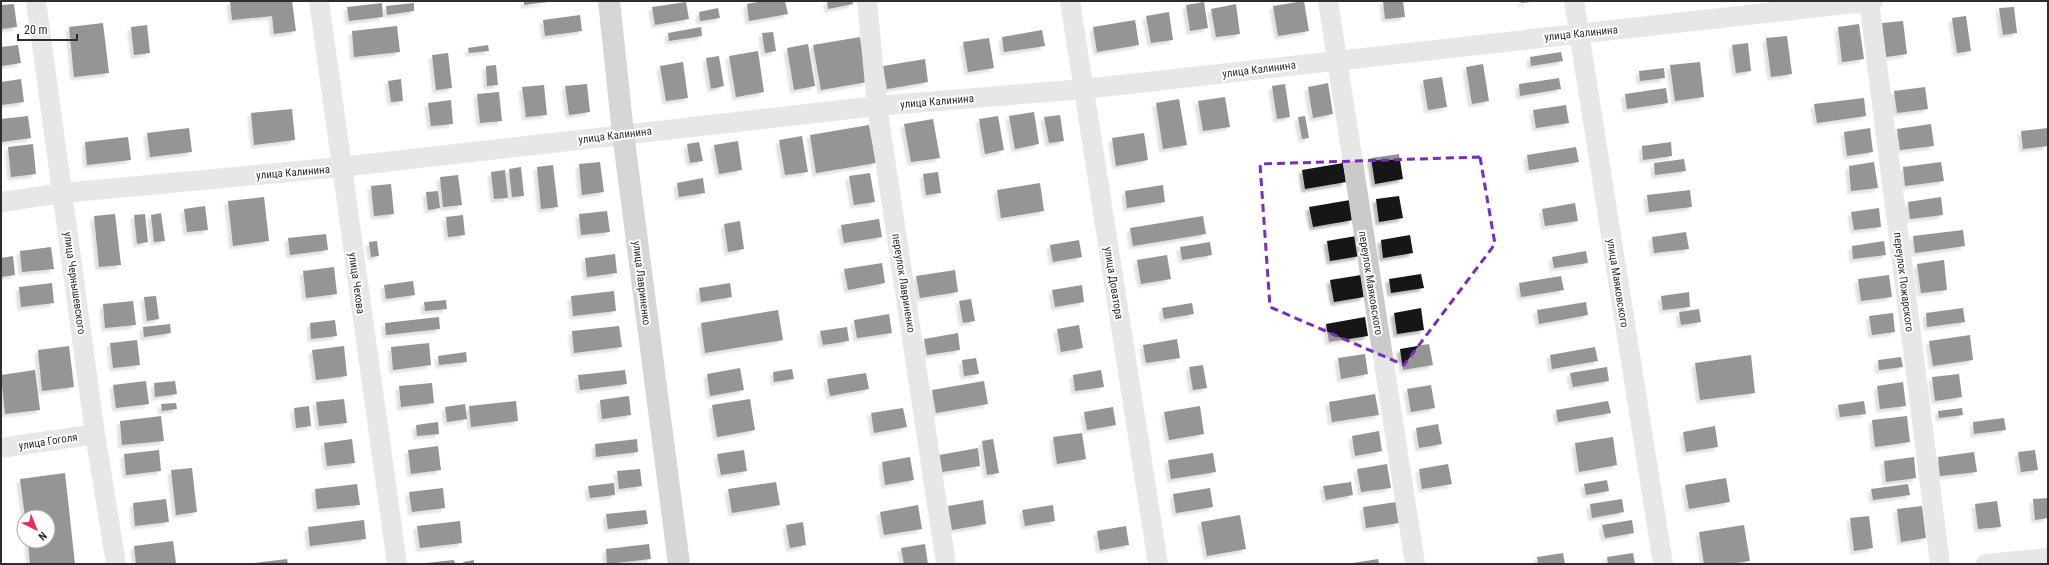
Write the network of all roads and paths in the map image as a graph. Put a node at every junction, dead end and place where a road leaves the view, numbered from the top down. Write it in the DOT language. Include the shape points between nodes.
graph roads {
  1 [pos="36,1"];
  2 [pos="319,1"];
  3 [pos="609,1"];
  4 [pos="867,1"];
  5 [pos="1070,1"];
  6 [pos="1328,1"];
  7 [pos="1574,1"];
  8 [pos="1869,1"];
  9 [pos="1873,1"];
  10 [pos="1578,33"];
  11 [pos="1336,60"];
  12 [pos="1084,89"];
  13 [pos="877,106"];
  14 [pos="623,134"];
  15 [pos="341,167"];
  16 [pos="63,193"];
  17 [pos="1,202"];
  18 [pos="95,434"];
  19 [pos="1,448"];
  20 [pos="2048,558"];
  21 [pos="116,564"];
  22 [pos="397,564"];
  23 [pos="679,564"];
  24 [pos="946,564"];
  25 [pos="1158,564"];
  26 [pos="1415,564"];
  27 [pos="1663,564"];
  28 [pos="1940,564"];
  29 [pos="1986,564"];
  1 -- 16 [label="street, улица Чернышевского"];
  2 -- 15 [label="street, улица Чехова"];
  3 -- 14 [label="main road, улица Лавриненко"];
  4 -- 13 [label="street, переулок Лавриненко"];
  5 -- 12 [label="street, улица Доватора"];
  6 -- 11 [label="street, переулок Маяковского"];
  7 -- 10 [label="street, улица Маяковского"];
  8 -- 9 [label="street, улица Калинина"];
  8 -- 10 [label="street, улица Калинина"];
  8 -- 28 [label="street, переулок Пожарского"];
  10 -- 11 [label="street, улица Калинина"];
  10 -- 27 [label="street, улица Маяковского"];
  11 -- 12 [label="street, улица Калинина"];
  11 -- 26 [label="street, переулок Маяковского"];
  12 -- 13 [label="street, улица Калинина"];
  12 -- 25 [label="street, улица Доватора"];
  13 -- 14 [label="street, улица Калинина"];
  13 -- 24 [label="street, переулок Лавриненко"];
  14 -- 15 [label="street, улица Калинина"];
  14 -- 23 [label="main road, улица Лавриненко"];
  15 -- 16 [label="street, улица Калинина"];
  15 -- 22 [label="street, улица Чехова"];
  16 -- 17 [label="street, улица Калинина"];
  16 -- 18 [label="street, улица Чернышевского"];
  18 -- 19 [label="street, улица Гоголя"];
  18 -- 21 [label="street, улица Чернышевского"];
  20 -- 29 [label="street"];
}
